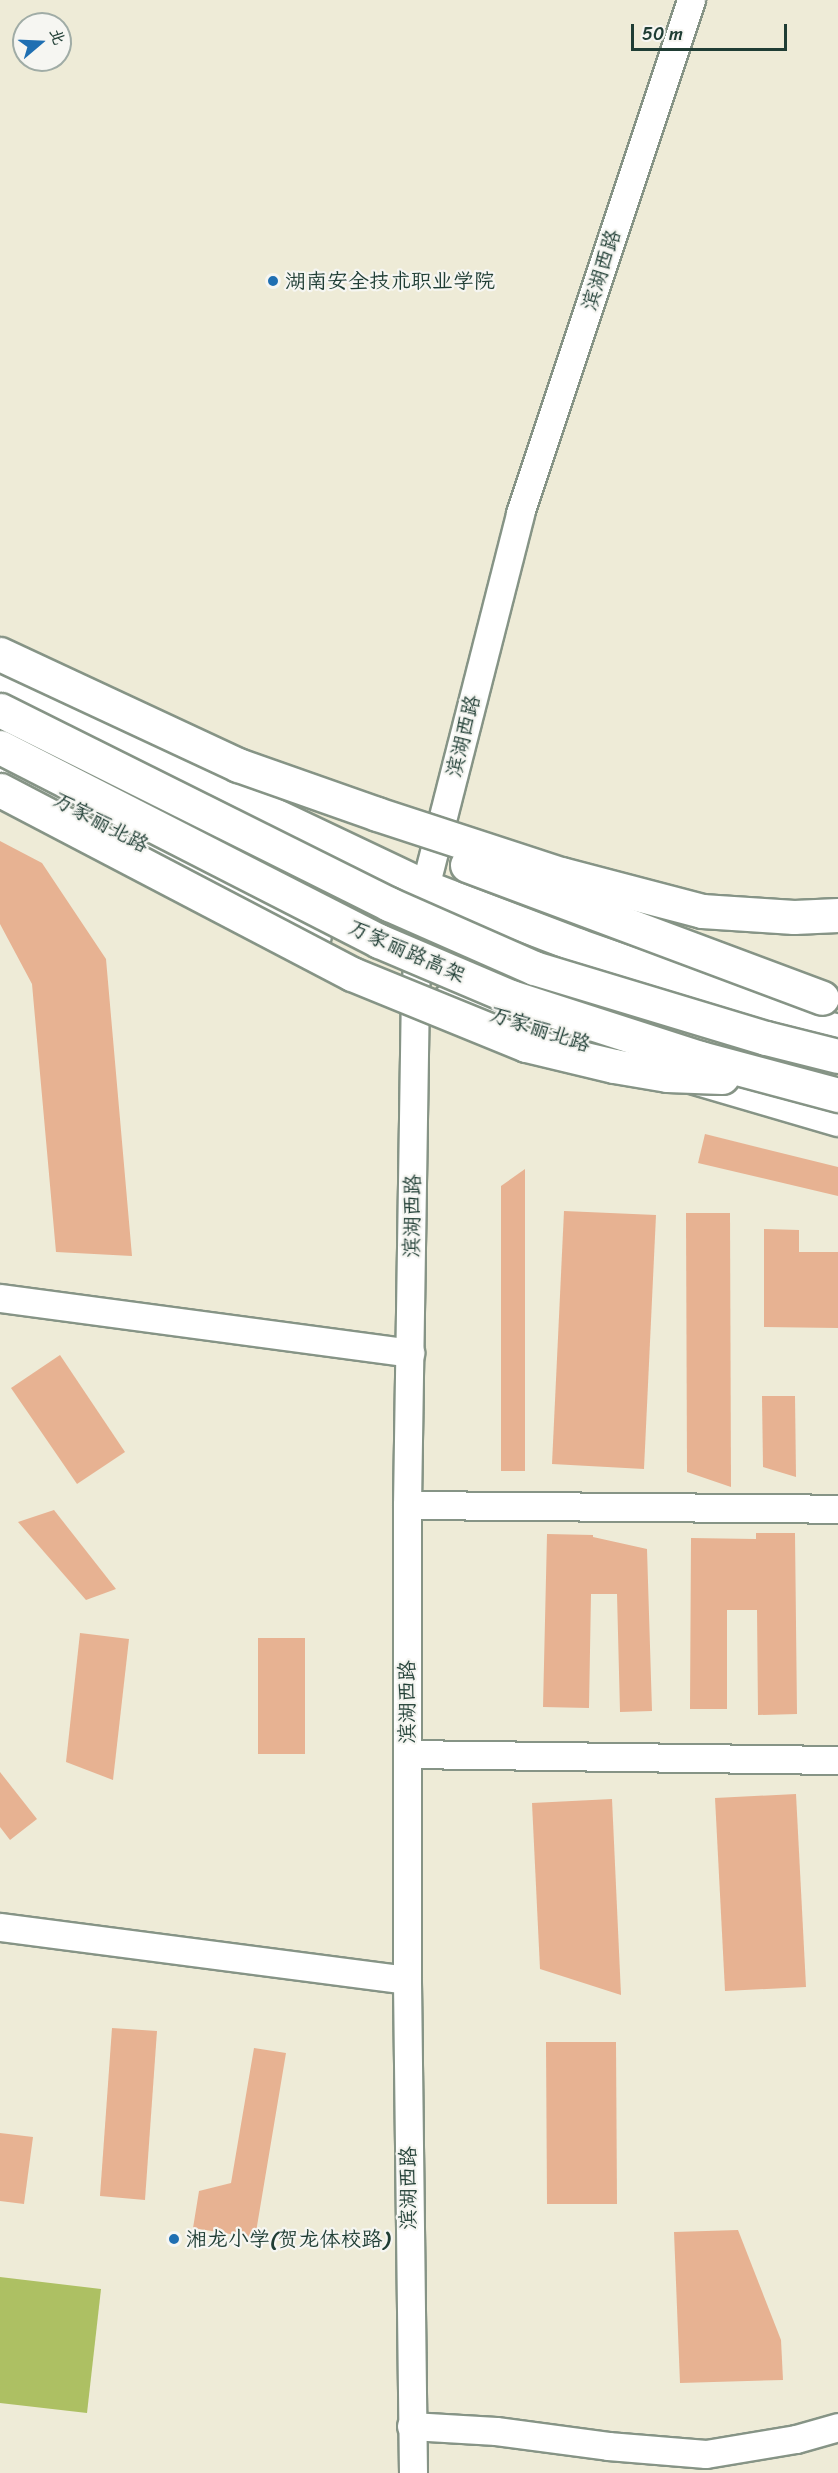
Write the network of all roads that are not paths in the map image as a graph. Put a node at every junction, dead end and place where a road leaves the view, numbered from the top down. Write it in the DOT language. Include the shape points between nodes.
graph roads {
  1 [pos="691,0"];
  2 [pos="0,654"];
  3 [pos="0,685"];
  4 [pos="0,710"];
  5 [pos="0,747"];
  6 [pos="238,765"];
  7 [pos="0,771"];
  8 [pos="0,790"];
  9 [pos="424,887"];
  10 [pos="838,915"];
  11 [pos="415,988"];
  12 [pos="822,998"];
  13 [pos="838,1031"];
  14 [pos="838,1056"];
  15 [pos="838,1066"];
  16 [pos="838,1095"];
  17 [pos="838,1119"];
  18 [pos="0,1298"];
  19 [pos="410,1353"];
  20 [pos="407,1505"];
  21 [pos="838,1509"];
  22 [pos="407,1754"];
  23 [pos="838,1760"];
  24 [pos="0,1927"];
  25 [pos="407,1980"];
  26 [pos="411,2426"];
  27 [pos="838,2427"];
  28 [pos="413,2473"];
  1 -- 9 [label="street, 滨湖西路" via="520,513"];
  2 -- 6 [label="main road, bridge"];
  3 -- 9 [label="main road"];
  4 -- 14 [label="main road, 万家丽路高架, bridge" via="389,904 534,968"];
  5 -- 16 [label="main road, 万家丽路高架, bridge" via="379,941 500,992 700,1058"];
  6 -- 10 [label="main road, bridge" via="561,874 702,911 794,917"];
  6 -- 12 [label="main road, bridge" via="375,831"];
  7 -- 11 [label="main road, 万家丽北路"];
  8 -- 15 [label="main road, bridge" via="352,974 526,1045 667,1075 808,1075"];
  9 -- 11 [label="street, 滨湖西路"];
  9 -- 13 [label="main road" via="773,1014"];
  11 -- 17 [label="main road, 万家丽北路"];
  11 -- 19 [label="street, 滨湖西路"];
  18 -- 19 [label="street"];
  19 -- 20 [label="street, 滨湖西路"];
  20 -- 21 [label="street"];
  20 -- 22 [label="street, 滨湖西路"];
  22 -- 23 [label="street"];
  22 -- 25 [label="street, 滨湖西路"];
  24 -- 25 [label="street"];
  25 -- 26 [label="street, 滨湖西路"];
  26 -- 27 [label="street" via="496,2431 705,2454 796,2439"];
  26 -- 28 [label="street, 滨湖西路"];
}
